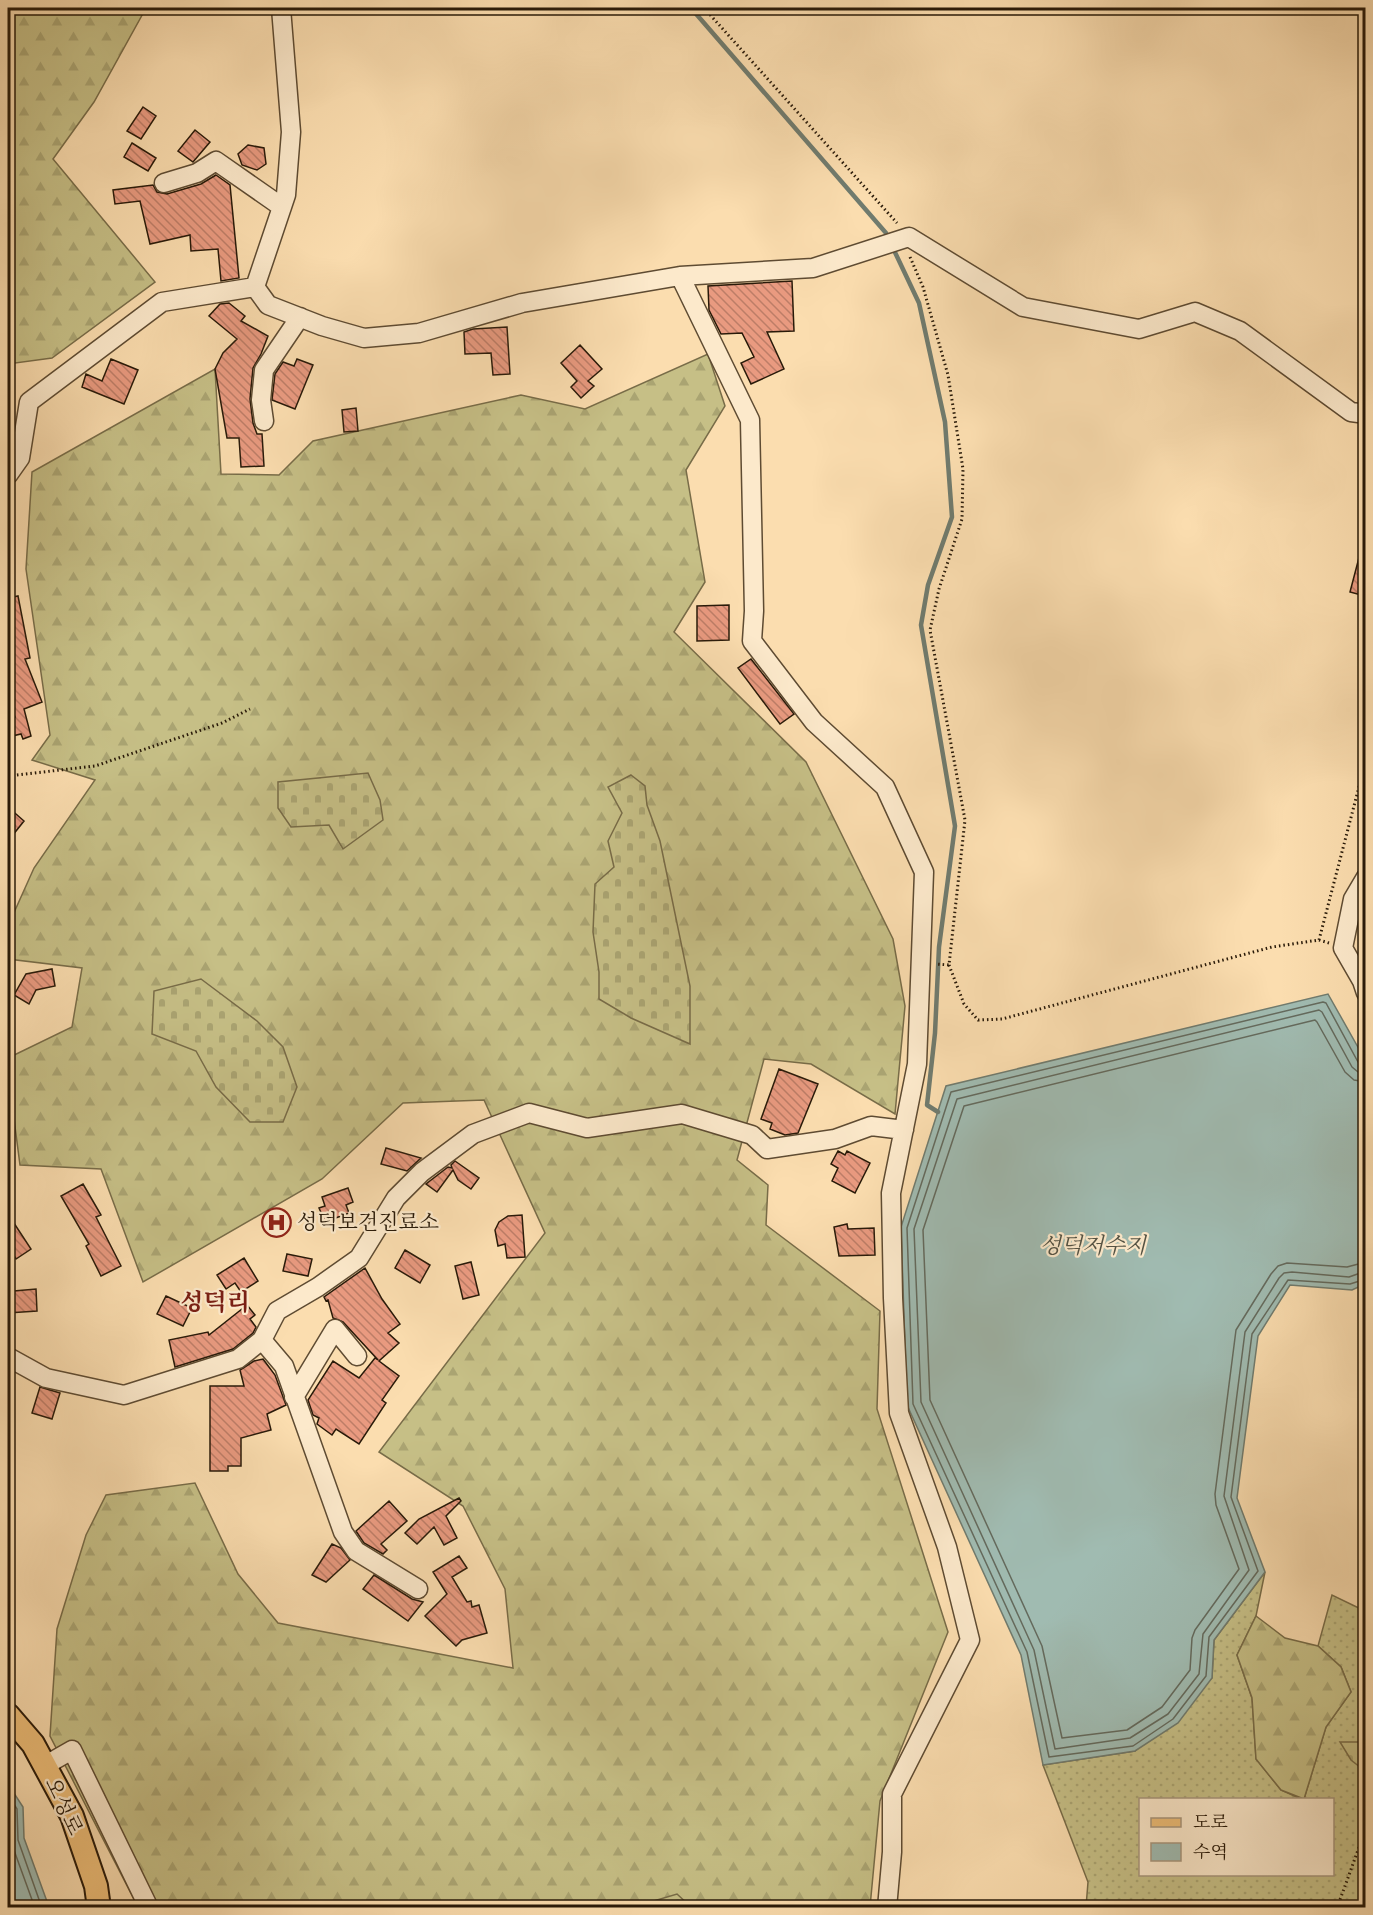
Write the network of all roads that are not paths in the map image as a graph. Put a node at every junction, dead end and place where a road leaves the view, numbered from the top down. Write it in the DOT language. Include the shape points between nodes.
graph roads {
  1 [pos="281,8"];
  2 [pos="164,183"];
  3 [pos="282,207"];
  4 [pos="680,276"];
  5 [pos="255,287"];
  6 [pos="300,317"];
  7 [pos="1365,414"];
  8 [pos="264,421"];
  9 [pos="8,476"];
  10 [pos="1365,877"];
  11 [pos="1365,993"];
  12 [pos="904,1130"];
  13 [pos="262,1340"];
  14 [pos="357,1356"];
  15 [pos="8,1357"];
  16 [pos="294,1397"];
  17 [pos="418,1589"];
  18 [pos="8,1715"];
  19 [pos="44,1766"];
  20 [pos="99,1908"];
  21 [pos="148,1908"];
  22 [pos="886,1908"];
  1 -- 3 [label="street" via="291,132"];
  2 -- 3 [label="street" via="197,173 216,161"];
  3 -- 5 [label="street"];
  4 -- 6 [label="street" via="522,303 418,333 364,338"];
  4 -- 7 [label="street" via="813,268 897,241 1023,307 1139,328 1195,312 1240,331 1351,412"];
  4 -- 12 [label="street" via="750,420 752,641 814,722 885,787 924,872 917,1064"];
  5 -- 6 [label="street" via="268,305"];
  5 -- 9 [label="street" via="162,302 29,402 20,458"];
  6 -- 8 [label="street" via="264,370"];
  10 -- 11 [label="street" via="1353,899 1344,948"];
  12 -- 13 [label="street" via="871,1126 835,1139 767,1149 752,1135 682,1114 587,1128 529,1113 473,1134 422,1172 396,1198 359,1258 278,1311"];
  12 -- 22 [label="street" via="891,1193 899,1413 947,1547 970,1641 892,1794 892,1852"];
  13 -- 15 [label="street" via="238,1359 124,1395 46,1378"];
  13 -- 16 [label="street" via="284,1366"];
  14 -- 16 [label="street" via="335,1329"];
  16 -- 17 [label="street" via="343,1532 356,1551"];
  18 -- 19 [label="main road, 오성로" via="33,1744"];
  19 -- 20 [label="main road, 오성로" via="72,1816 96,1886"];
  19 -- 21 [label="street" via="72,1750"];
}
